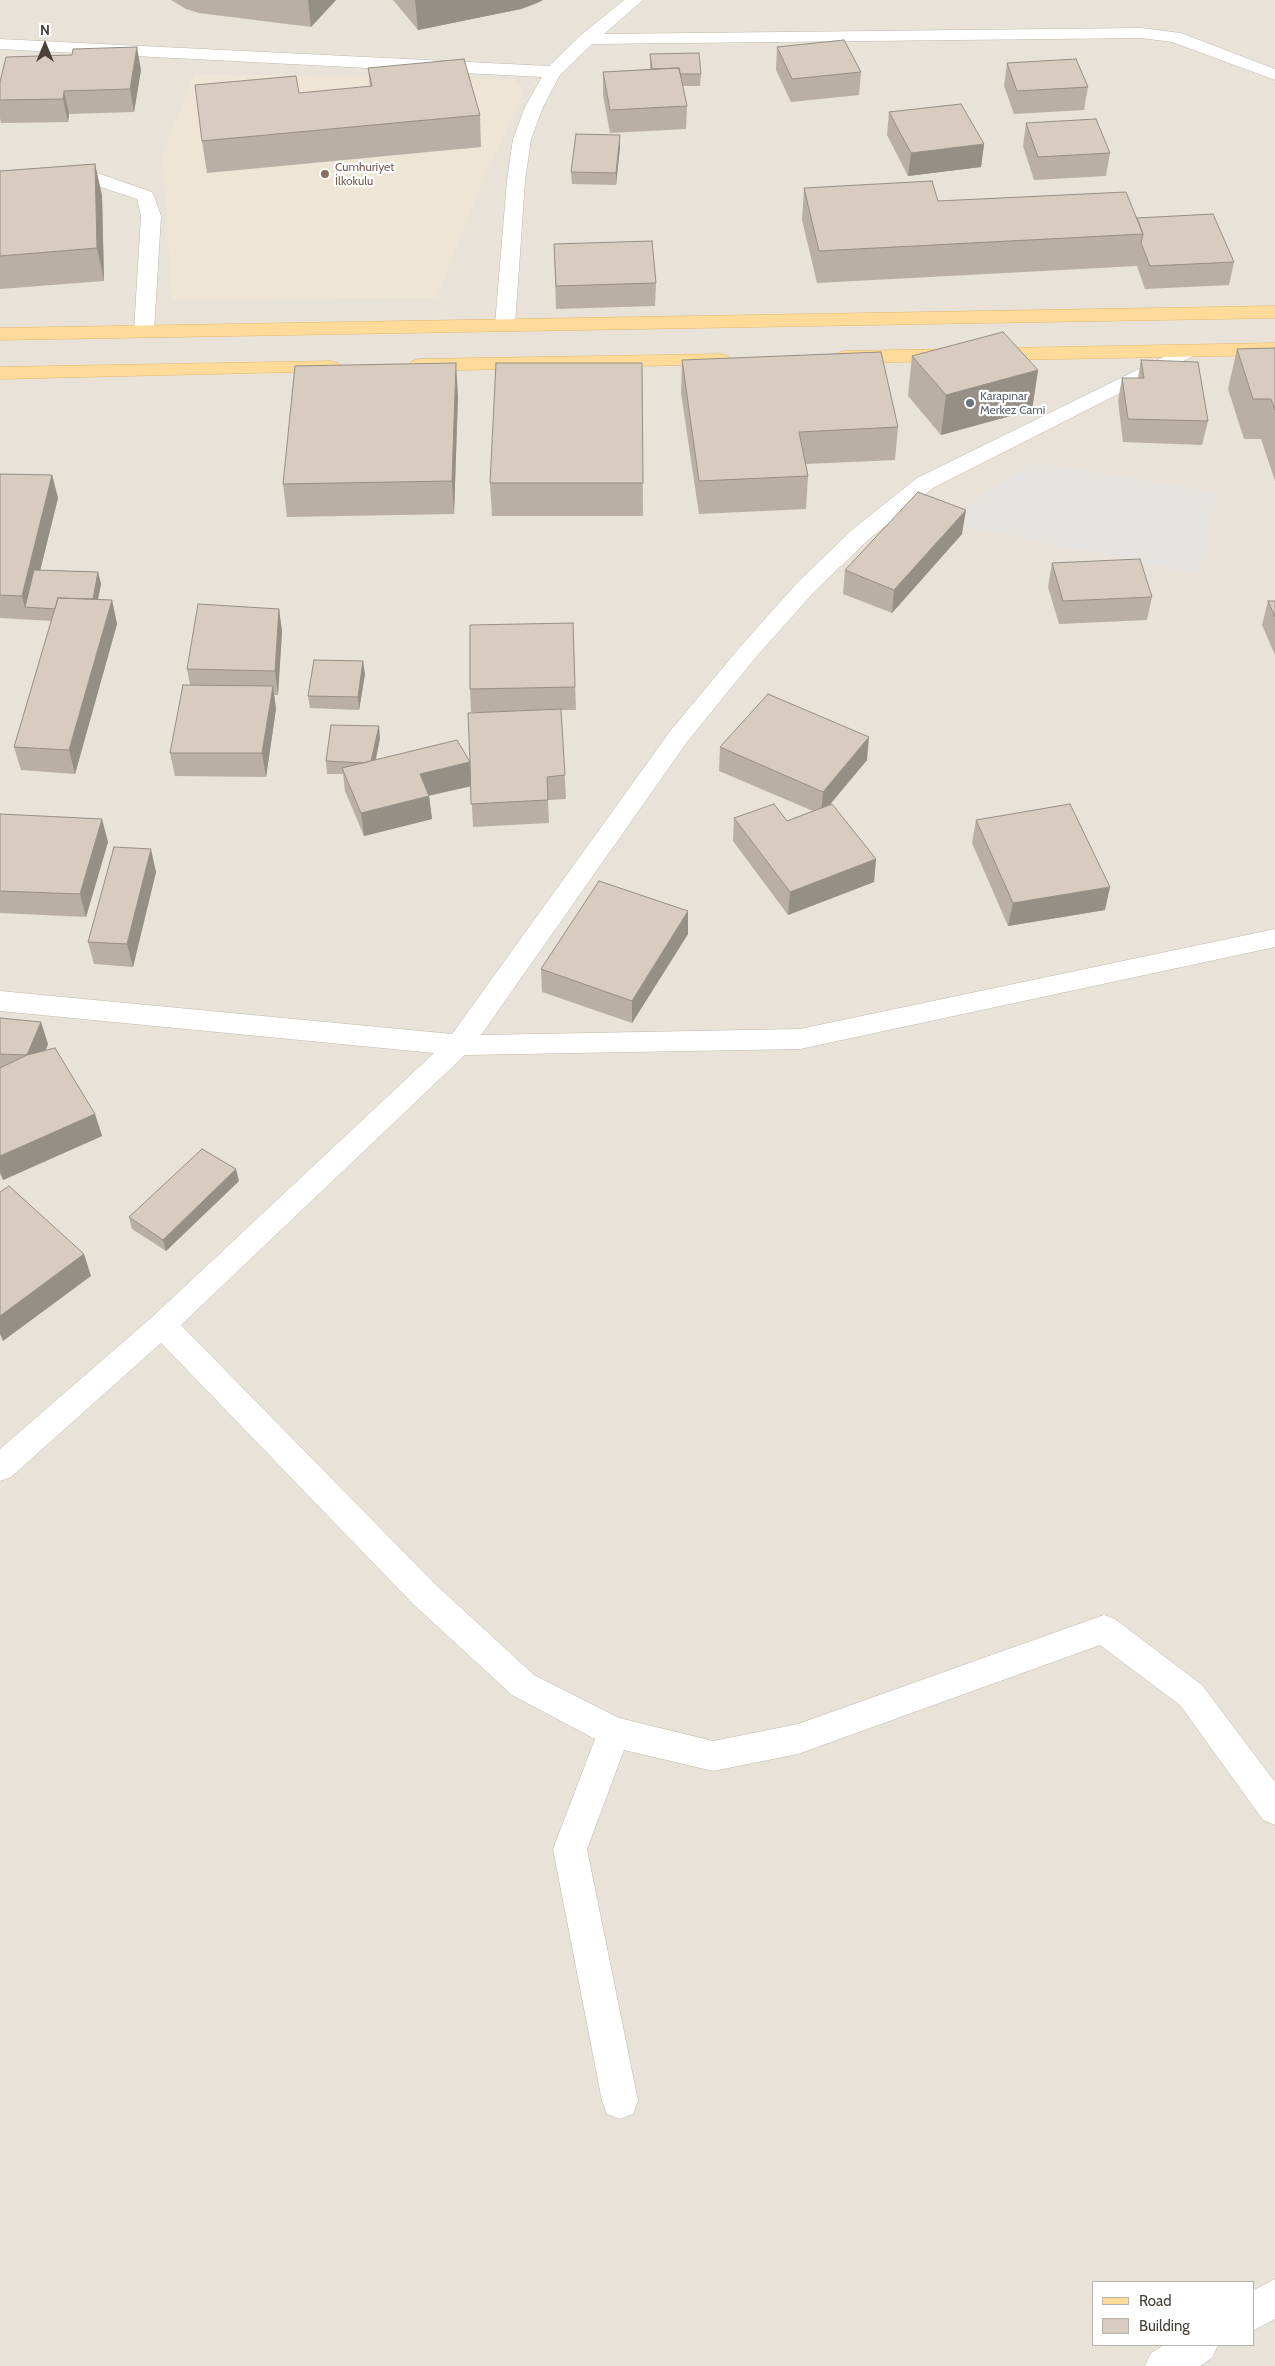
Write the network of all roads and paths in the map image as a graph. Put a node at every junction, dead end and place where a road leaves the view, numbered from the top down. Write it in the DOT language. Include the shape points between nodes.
graph roads {
  1 [pos="634,0"];
  2 [pos="587,39"];
  3 [pos="0,44"];
  4 [pos="553,72"];
  5 [pos="1275,75"];
  6 [pos="0,184"];
  7 [pos="1275,312"];
  8 [pos="505,325"];
  9 [pos="144,331"];
  10 [pos="0,334"];
  11 [pos="1275,349"];
  12 [pos="1188,351"];
  13 [pos="829,358"];
  14 [pos="739,359"];
  15 [pos="349,366"];
  16 [pos="399,366"];
  17 [pos="0,373"];
  18 [pos="1275,938"];
  19 [pos="0,1001"];
  20 [pos="459,1045"];
  21 [pos="162,1325"];
  22 [pos="0,1468"];
  23 [pos="614,1732"];
  24 [pos="1275,1809"];
  25 [pos="620,2101"];
  26 [pos="1275,2298"];
  27 [pos="1255,2310"];
  28 [pos="1197,2346"];
  29 [pos="1164,2366"];
  1 -- 2 [label="street"];
  2 -- 4 [label="street"];
  2 -- 5 [label="street" via="1141,33 1175,38"];
  3 -- 4 [label="street"];
  4 -- 8 [label="street" via="534,107 522,139 511,231"];
  6 -- 9 [label="street" via="100,180 145,196 151,216"];
  7 -- 8 [label="main road"];
  8 -- 9 [label="main road"];
  9 -- 10 [label="main road"];
  11 -- 12 [label="main road"];
  12 -- 13 [label="main road"];
  12 -- 20 [label="street" via="925,483 861,534 806,587 679,736"];
  14 -- 16 [label="main road"];
  15 -- 17 [label="main road"];
  18 -- 20 [label="street" via="800,1039"];
  19 -- 20 [label="street"];
  20 -- 21 [label="street"];
  21 -- 22 [label="street"];
  21 -- 23 [label="street" via="424,1594 523,1685"];
  23 -- 24 [label="street" via="713,1756 798,1739 1104,1629 1192,1695"];
  23 -- 25 [label="street" via="570,1849"];
  26 -- 27 [label="street"];
  28 -- 29 [label="street"];
}
